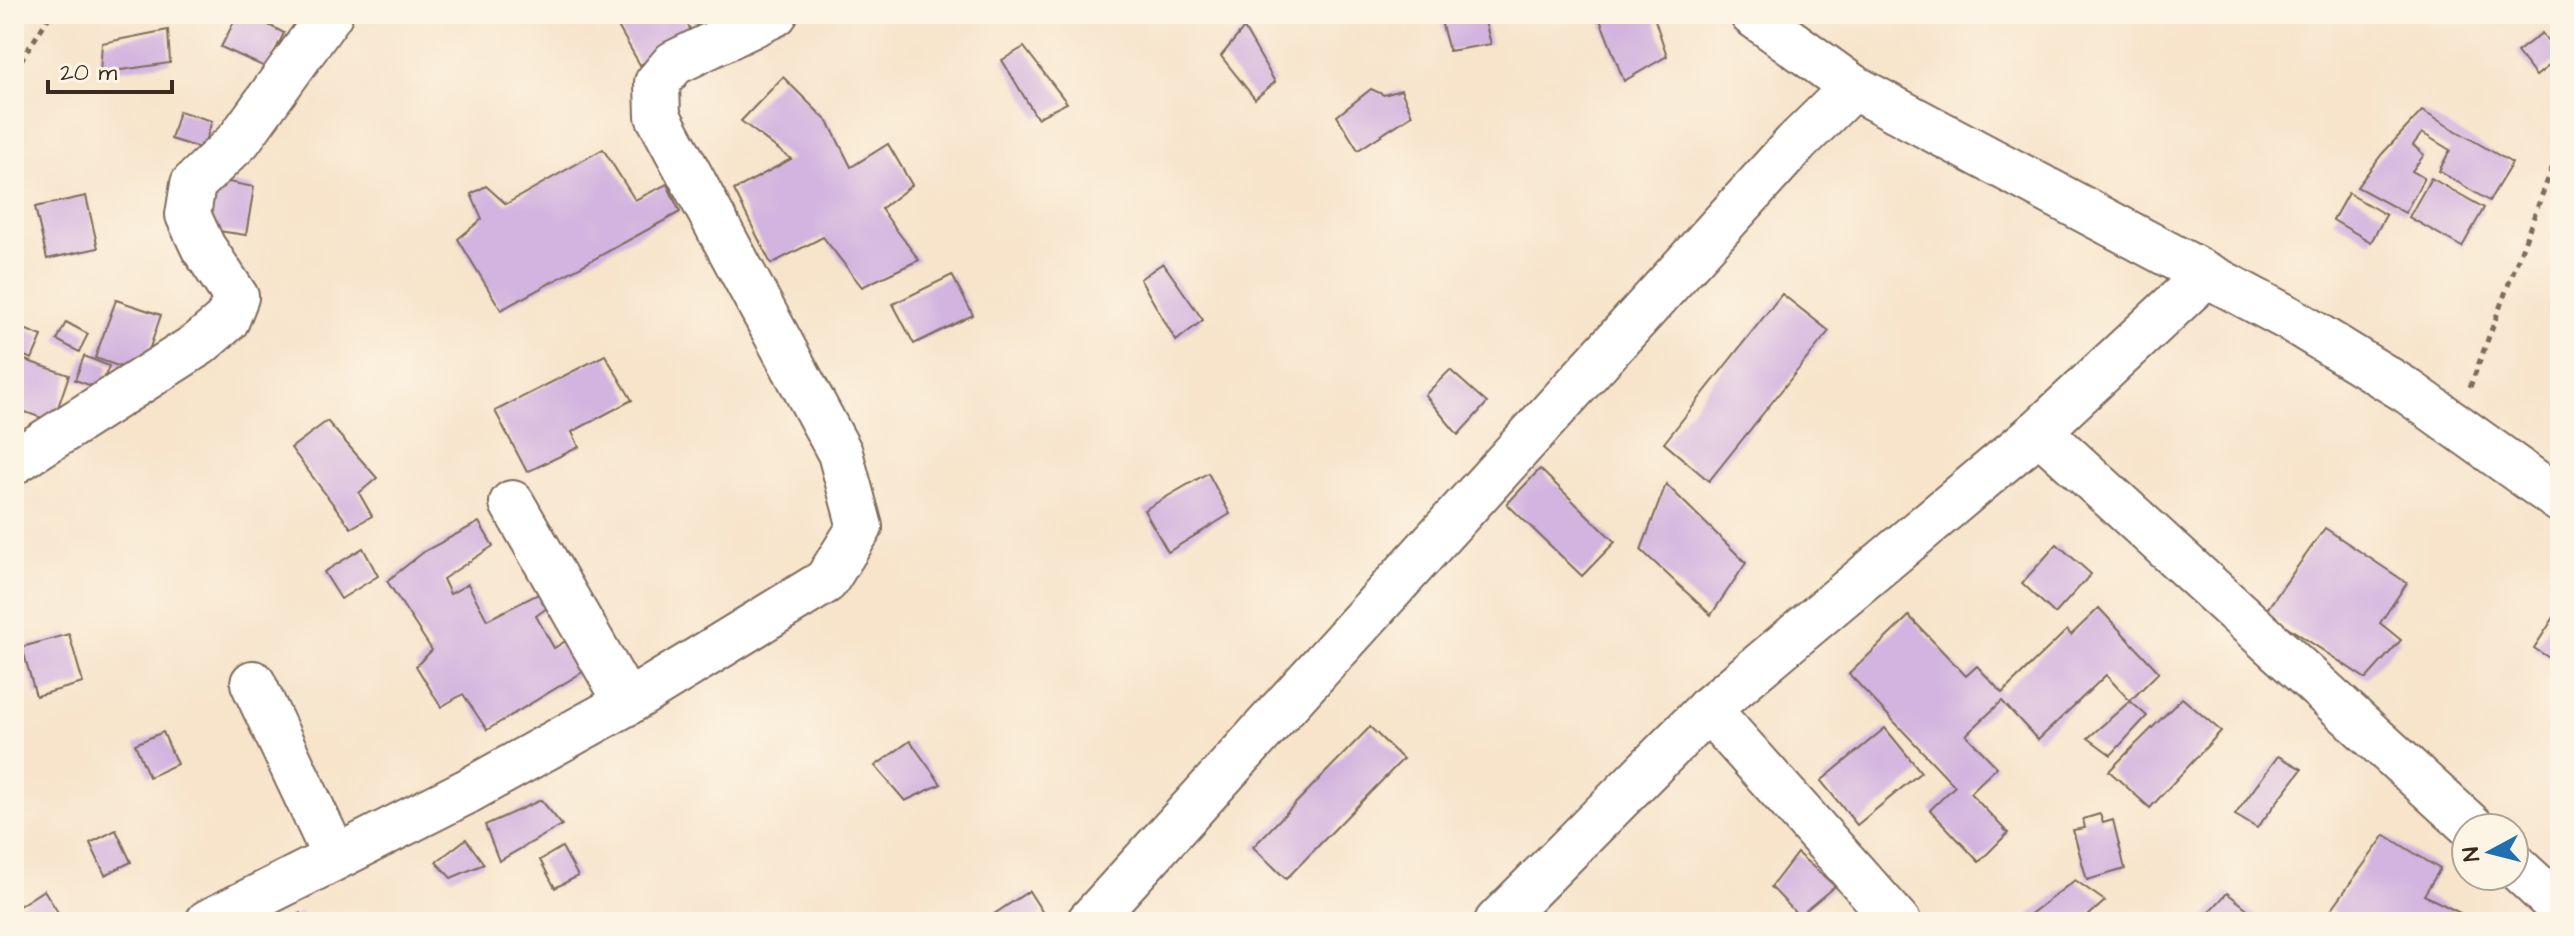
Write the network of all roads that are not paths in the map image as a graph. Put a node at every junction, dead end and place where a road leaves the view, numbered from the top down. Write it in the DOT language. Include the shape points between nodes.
graph roads {
  1 [pos="330,14"];
  2 [pos="775,14"];
  3 [pos="1752,14"];
  4 [pos="1853,87"];
  5 [pos="2206,275"];
  6 [pos="2039,431"];
  7 [pos="14,462"];
  8 [pos="2560,500"];
  9 [pos="512,503"];
  10 [pos="253,683"];
  11 [pos="627,703"];
  12 [pos="1708,709"];
  13 [pos="2456,812"];
  14 [pos="335,857"];
  15 [pos="2530,880"];
  16 [pos="2560,908"];
  17 [pos="208,922"];
  18 [pos="1089,922"];
  19 [pos="1497,922"];
  20 [pos="1898,922"];
  1 -- 7 [label="street" via="239,140 193,184 188,215 236,297 227,320 199,344"];
  2 -- 11 [label="street" via="674,63 657,83 658,116 840,453 860,527 826,581"];
  3 -- 4 [label="street"];
  4 -- 5 [label="street"];
  4 -- 18 [label="street" via="1796,143"];
  5 -- 6 [label="street"];
  5 -- 8 [label="street" via="2409,392"];
  6 -- 12 [label="street"];
  6 -- 13 [label="street"];
  9 -- 11 [label="street"];
  10 -- 14 [label="street"];
  11 -- 14 [label="street"];
  12 -- 19 [label="street"];
  12 -- 20 [label="street"];
  14 -- 17 [label="street"];
  15 -- 16 [label="street"];
}
